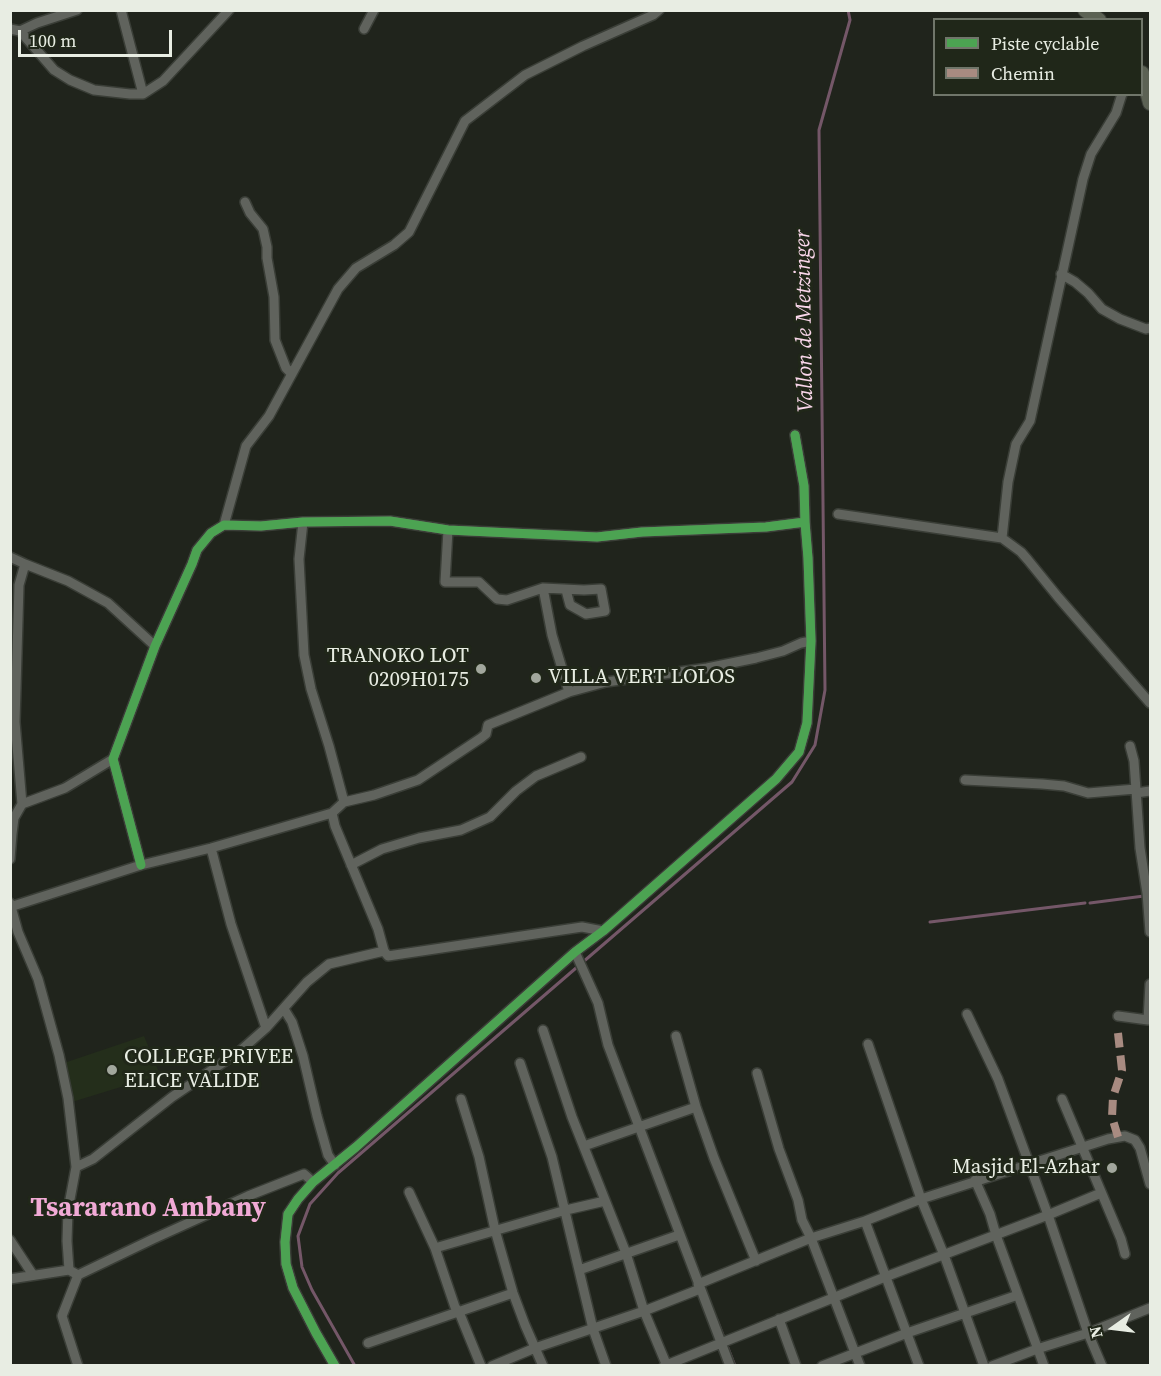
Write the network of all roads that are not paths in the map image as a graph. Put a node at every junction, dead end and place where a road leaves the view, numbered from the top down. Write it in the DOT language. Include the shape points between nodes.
graph roads {
  1 [pos="77,10"];
  2 [pos="121,10"];
  3 [pos="229,10"];
  4 [pos="374,10"];
  5 [pos="659,10"];
  6 [pos="364,29"];
  7 [pos="15,30"];
  8 [pos="1143,77"];
  9 [pos="143,94"];
  10 [pos="1121,96"];
  11 [pos="1150,103"];
  12 [pos="245,202"];
  13 [pos="1062,274"];
  14 [pos="1150,328"];
  15 [pos="292,374"];
  16 [pos="795,435"];
  17 [pos="838,514"];
  18 [pos="303,522"];
  19 [pos="805,522"];
  20 [pos="224,525"];
  21 [pos="448,530"];
  22 [pos="1002,538"];
  23 [pos="10,557"];
  24 [pos="24,564"];
  25 [pos="543,588"];
  26 [pos="566,590"];
  27 [pos="811,641"];
  28 [pos="155,646"];
  29 [pos="569,692"];
  30 [pos="1150,704"];
  31 [pos="1130,746"];
  32 [pos="580,757"];
  33 [pos="113,759"];
  34 [pos="965,780"];
  35 [pos="1136,791"];
  36 [pos="1150,791"];
  37 [pos="344,801"];
  38 [pos="22,804"];
  39 [pos="332,813"];
  40 [pos="211,848"];
  41 [pos="10,859"];
  42 [pos="141,865"];
  43 [pos="351,865"];
  44 [pos="1149,893"];
  45 [pos="11,906"];
  46 [pos="603,931"];
  47 [pos="1150,932"];
  48 [pos="384,951"];
  49 [pos="575,952"];
  50 [pos="1150,984"];
  51 [pos="284,1009"];
  52 [pos="968,1014"];
  53 [pos="1118,1016"];
  54 [pos="266,1028"];
  55 [pos="543,1030"];
  56 [pos="676,1036"];
  57 [pos="868,1044"];
  58 [pos="520,1064"];
  59 [pos="757,1073"];
  60 [pos="461,1099"];
  61 [pos="1062,1099"];
  62 [pos="696,1107"];
  63 [pos="639,1128"];
  64 [pos="584,1146"];
  65 [pos="1083,1148"];
  66 [pos="334,1165"];
  67 [pos="1029,1165"];
  68 [pos="76,1167"];
  69 [pos="975,1180"];
  70 [pos="313,1182"];
  71 [pos="1150,1184"];
  72 [pos="409,1192"];
  73 [pos="1101,1193"];
  74 [pos="921,1198"];
  75 [pos="604,1201"];
  76 [pos="566,1210"];
  77 [pos="1048,1215"];
  78 [pos="865,1221"];
  79 [pos="495,1230"];
  80 [pos="679,1235"];
  81 [pos="996,1235"];
  82 [pos="811,1238"];
  83 [pos="10,1240"];
  84 [pos="435,1248"];
  85 [pos="626,1254"];
  86 [pos="1125,1254"];
  87 [pos="944,1256"];
  88 [pos="756,1261"];
  89 [pos="69,1270"];
  90 [pos="579,1270"];
  91 [pos="33,1275"];
  92 [pos="78,1275"];
  93 [pos="885,1277"];
  94 [pos="10,1279"];
  95 [pos="699,1287"];
  96 [pos="513,1293"];
  97 [pos="1018,1295"];
  98 [pos="833,1299"];
  99 [pos="1150,1308"];
  100 [pos="644,1311"];
  101 [pos="459,1312"];
  102 [pos="965,1312"];
  103 [pos="779,1319"];
  104 [pos="593,1329"];
  105 [pos="907,1333"];
  106 [pos="1088,1333"];
  107 [pos="721,1342"];
  108 [pos="368,1344"];
  109 [pos="535,1348"];
  110 [pos="1037,1349"];
  111 [pos="855,1353"];
  112 [pos="78,1365"];
  113 [pos="335,1365"];
  114 [pos="481,1365"];
  115 [pos="492,1365"];
  116 [pos="543,1365"];
  117 [pos="606,1365"];
  118 [pos="665,1365"];
  119 [pos="730,1365"];
  120 [pos="796,1365"];
  121 [pos="822,1365"];
  122 [pos="860,1365"];
  123 [pos="919,1365"];
  124 [pos="984,1365"];
  125 [pos="992,1365"];
  126 [pos="1044,1365"];
  127 [pos="1102,1365"];
  1 -- 7 [label="street"];
  2 -- 9 [label="street"];
  3 -- 9 [label="street" via="163,81"];
  4 -- 6 [label="street"];
  5 -- 15 [label="street" via="525,75 465,121 409,232 356,268 344,282"];
  7 -- 9 [label="street" via="54,70 70,80 93,90"];
  8 -- 11 [label="main road"];
  10 -- 13 [label="street" via="1116,113 1091,154"];
  12 -- 15 [label="street" via="263,229 274,297 275,340"];
  13 -- 14 [label="street" via="1102,309"];
  13 -- 22 [label="street" via="1030,421 1016,444"];
  15 -- 20 [label="street" via="269,416 246,446"];
  16 -- 19 [label="street" via="804,486"];
  17 -- 22 [label="street"];
  18 -- 20 [label="street"];
  18 -- 21 [label="street" via="390,521"];
  18 -- 37 [label="street" via="299,559 304,655"];
  19 -- 21 [label="street" via="597,537"];
  19 -- 27 [label="street"];
  20 -- 28 [label="street" via="197,549"];
  21 -- 25 [label="street" via="445,582 479,582 497,599 507,600"];
  22 -- 30 [label="street" via="1021,552"];
  23 -- 24 [label="street"];
  24 -- 28 [label="street" via="68,581 108,603"];
  24 -- 38 [label="street" via="19,585 15,722"];
  25 -- 26 [label="street"];
  25 -- 29 [label="street"];
  27 -- 29 [label="street" via="756,658 606,682"];
  27 -- 46 [label="street" via="807,723 799,752 776,779"];
  28 -- 33 [label="street"];
  29 -- 37 [label="street" via="488,725 486,734 418,780"];
  31 -- 35 [label="street"];
  32 -- 43 [label="street" via="536,776 490,817 461,830 382,849"];
  33 -- 38 [label="street" via="65,788"];
  33 -- 42 [label="street"];
  34 -- 35 [label="street" via="1064,786 1088,793"];
  35 -- 36 [label="street"];
  35 -- 44 [label="street" via="1140,848"];
  37 -- 39 [label="street"];
  38 -- 41 [label="street" via="14,818"];
  39 -- 40 [label="street"];
  39 -- 43 [label="street"];
  40 -- 42 [label="street"];
  40 -- 54 [label="street" via="231,924"];
  42 -- 45 [label="street"];
  43 -- 48 [label="street"];
  44 -- 47 [label="street"];
  45 -- 68 [label="street" via="38,979 58,1055 68,1098"];
  46 -- 48 [label="street" via="582,927 388,956"];
  46 -- 49 [label="street"];
  48 -- 51 [label="street" via="330,964 307,982"];
  49 -- 63 [label="street" via="598,1003 608,1045"];
  49 -- 66 [label="street"];
  50 -- 53 [label="street" via="1148,1020"];
  51 -- 54 [label="street"];
  51 -- 66 [label="street" via="303,1056 328,1155"];
  52 -- 67 [label="street" via="998,1079"];
  54 -- 68 [label="street" via="93,1159"];
  55 -- 64 [label="street"];
  56 -- 62 [label="street"];
  57 -- 74 [label="street"];
  58 -- 76 [label="street"];
  59 -- 82 [label="street"];
  60 -- 79 [label="street"];
  61 -- 65 [label="street"];
  62 -- 63 [label="street"];
  62 -- 88 [label="street"];
  63 -- 64 [label="street"];
  63 -- 80 [label="street"];
  64 -- 75 [label="street"];
  65 -- 67 [label="street"];
  65 -- 71 [label="street" via="1118,1137 1135,1140"];
  65 -- 73 [label="street"];
  66 -- 70 [label="street"];
  67 -- 69 [label="street"];
  67 -- 77 [label="street"];
  68 -- 89 [label="street" via="68,1210"];
  69 -- 74 [label="street"];
  69 -- 81 [label="street"];
  70 -- 92 [label="street" via="304,1174 248,1196"];
  70 -- 113 [label="street" via="288,1214 286,1264 293,1288"];
  72 -- 84 [label="street"];
  73 -- 77 [label="street"];
  73 -- 86 [label="street"];
  74 -- 78 [label="street"];
  74 -- 87 [label="street"];
  75 -- 76 [label="street"];
  75 -- 85 [label="street"];
  76 -- 79 [label="street"];
  76 -- 90 [label="street"];
  77 -- 81 [label="street"];
  77 -- 106 [label="street"];
  78 -- 82 [label="street"];
  78 -- 93 [label="street"];
  79 -- 84 [label="street"];
  79 -- 96 [label="street"];
  80 -- 85 [label="street"];
  80 -- 95 [label="street"];
  81 -- 87 [label="street"];
  81 -- 97 [label="street"];
  82 -- 88 [label="street"];
  82 -- 98 [label="street"];
  83 -- 91 [label="street"];
  84 -- 101 [label="street"];
  85 -- 90 [label="street"];
  85 -- 100 [label="street"];
  87 -- 93 [label="street"];
  87 -- 102 [label="street"];
  88 -- 95 [label="street"];
  89 -- 91 [label="street"];
  89 -- 92 [label="street"];
  90 -- 104 [label="street"];
  91 -- 94 [label="street"];
  92 -- 112 [label="street" via="62,1316"];
  93 -- 98 [label="street"];
  93 -- 105 [label="street"];
  95 -- 100 [label="street"];
  95 -- 107 [label="street"];
  96 -- 101 [label="street"];
  96 -- 109 [label="street"];
  97 -- 102 [label="street"];
  97 -- 110 [label="street"];
  98 -- 103 [label="street"];
  98 -- 111 [label="street"];
  99 -- 106 [label="street"];
  100 -- 104 [label="street"];
  100 -- 118 [label="street"];
  101 -- 108 [label="street"];
  101 -- 114 [label="street"];
  102 -- 105 [label="street"];
  102 -- 124 [label="street"];
  103 -- 107 [label="street"];
  103 -- 120 [label="street"];
  104 -- 109 [label="street"];
  104 -- 117 [label="street"];
  105 -- 111 [label="street"];
  105 -- 123 [label="street"];
  106 -- 110 [label="street"];
  106 -- 127 [label="street"];
  107 -- 118 [label="street"];
  107 -- 119 [label="street"];
  109 -- 115 [label="street"];
  109 -- 116 [label="street"];
  110 -- 125 [label="street"];
  110 -- 126 [label="street"];
  111 -- 121 [label="street"];
  111 -- 122 [label="street"];
}
